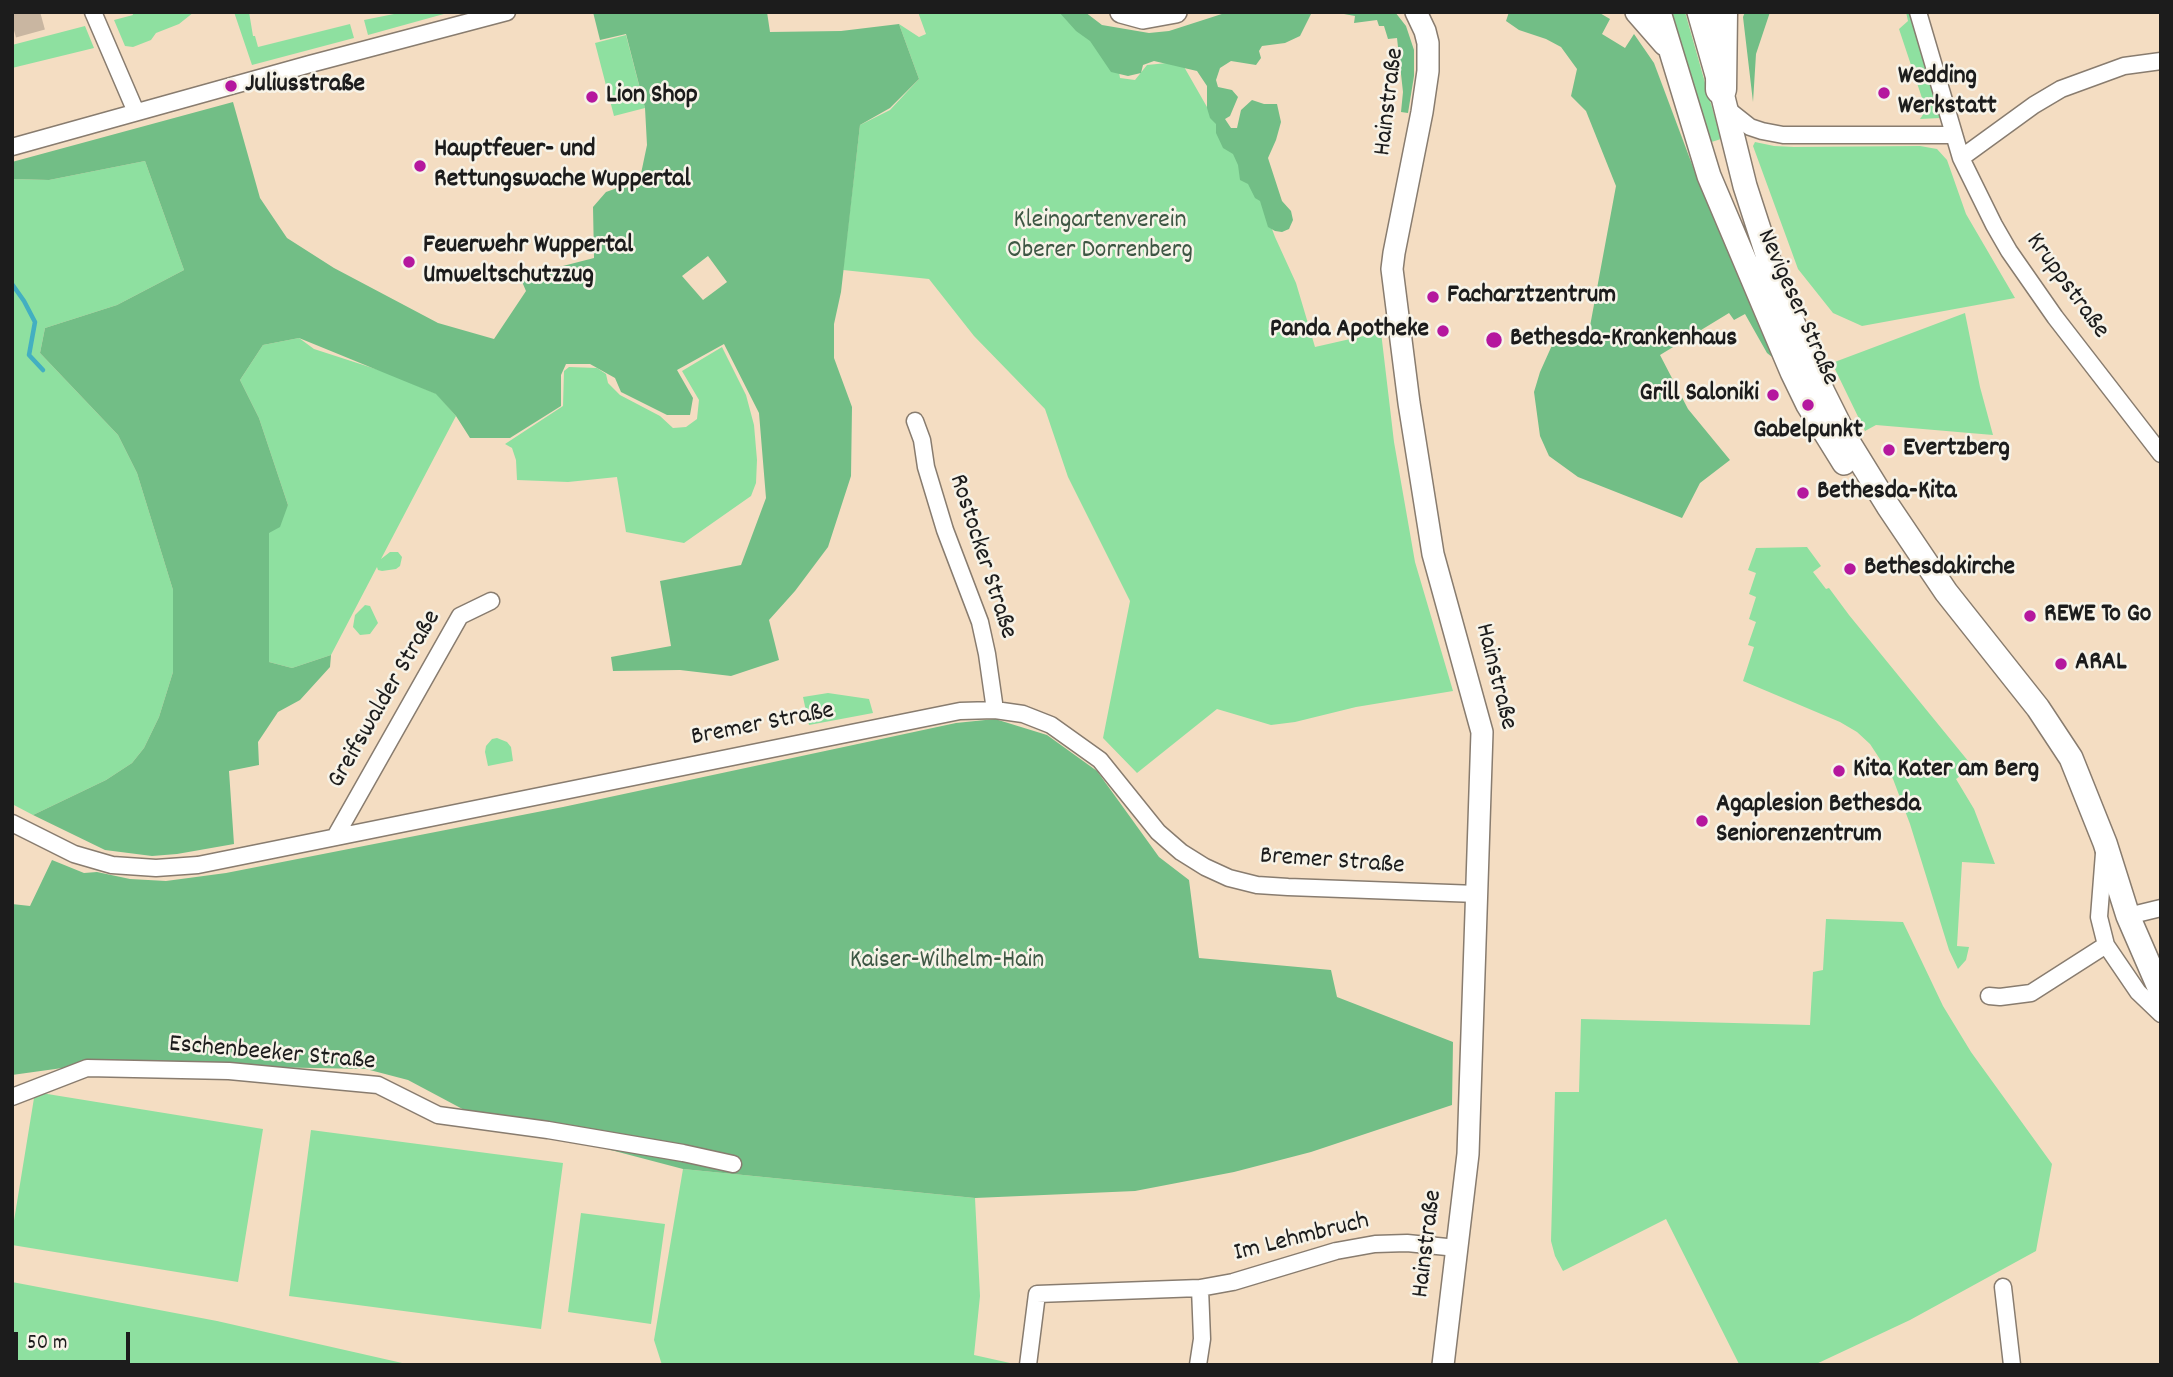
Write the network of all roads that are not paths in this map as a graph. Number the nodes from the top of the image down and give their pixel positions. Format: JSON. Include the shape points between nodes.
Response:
{"nodes":[{"id":1,"x":93,"y":12,"type":"edge"},
{"id":2,"x":507,"y":12,"type":"edge"},
{"id":3,"x":1121,"y":12,"type":"edge"},
{"id":4,"x":1177,"y":12,"type":"edge"},
{"id":5,"x":1416,"y":12,"type":"edge"},
{"id":6,"x":1637,"y":12,"type":"edge"},
{"id":7,"x":1659,"y":12,"type":"edge"},
{"id":8,"x":1699,"y":12,"type":"edge"},
{"id":9,"x":1722,"y":12,"type":"edge"},
{"id":10,"x":1919,"y":12,"type":"edge"},
{"id":11,"x":1670,"y":51,"type":"junction"},
{"id":12,"x":2161,"y":61,"type":"edge"},
{"id":13,"x":1723,"y":99,"type":"junction"},
{"id":14,"x":136,"y":112,"type":"junction"},
{"id":15,"x":1954,"y":135,"type":"junction"},
{"id":16,"x":12,"y":147,"type":"edge"},
{"id":17,"x":1961,"y":158,"type":"junction"},
{"id":18,"x":1798,"y":360,"type":"junction"},
{"id":19,"x":915,"y":421,"type":"dead end"},
{"id":20,"x":2161,"y":454,"type":"edge"},
{"id":21,"x":491,"y":601,"type":"dead end"},
{"id":22,"x":995,"y":710,"type":"junction"},
{"id":23,"x":12,"y":823,"type":"edge"},
{"id":24,"x":335,"y":837,"type":"junction"},
{"id":25,"x":2105,"y":843,"type":"junction"},
{"id":26,"x":1477,"y":894,"type":"junction"},
{"id":27,"x":2161,"y":908,"type":"edge"},
{"id":28,"x":2128,"y":916,"type":"junction"},
{"id":29,"x":2106,"y":945,"type":"junction"},
{"id":30,"x":2161,"y":992,"type":"edge"},
{"id":31,"x":1989,"y":996,"type":"dead end"},
{"id":32,"x":2161,"y":1014,"type":"edge"},
{"id":33,"x":12,"y":1097,"type":"edge"},
{"id":34,"x":733,"y":1164,"type":"dead end"},
{"id":35,"x":1457,"y":1248,"type":"junction"},
{"id":36,"x":2003,"y":1287,"type":"dead end"},
{"id":37,"x":1200,"y":1288,"type":"junction"},
{"id":38,"x":1028,"y":1365,"type":"edge"},
{"id":39,"x":1198,"y":1365,"type":"edge"},
{"id":40,"x":1443,"y":1365,"type":"edge"},
{"id":41,"x":2012,"y":1365,"type":"edge"}],
"edges":[{"from":1,"to":14,"type":"street"},
{"from":2,"to":14,"type":"street"},
{"from":3,"to":4,"type":"street","via":[[1143,19]]},
{"from":5,"to":26,"type":"street","name":"Hainstraße","via":[[1428,43],[1429,71],[1392,269],[1433,554],[1482,732]]},
{"from":6,"to":11,"type":"main road"},
{"from":7,"to":11,"type":"main road","name":"Nevigeser Straße"},
{"from":8,"to":13,"type":"main road","name":"Nevigeser Straße"},
{"from":9,"to":13,"type":"highway"},
{"from":10,"to":15,"type":"street","name":"Kruppstraße"},
{"from":11,"to":18,"type":"main road","name":"Nevigeser Straße","via":[[1709,176]]},
{"from":12,"to":17,"type":"street","via":[[2124,66],[2061,89]]},
{"from":13,"to":15,"type":"street","via":[[1750,127],[1783,135]]},
{"from":13,"to":18,"type":"main road","name":"Nevigeser Straße"},
{"from":14,"to":16,"type":"street"},
{"from":15,"to":17,"type":"street","name":"Kruppstraße"},
{"from":17,"to":20,"type":"street","name":"Kruppstraße","via":[[2009,251]]},
{"from":18,"to":25,"type":"main road","name":"Nevigeser Straße","via":[[1945,592],[2038,708],[2071,758]]},
{"from":19,"to":22,"type":"street","name":"Rostocker Straße","via":[[948,539],[980,622]]},
{"from":21,"to":24,"type":"street","name":"Greifswalder Straße","via":[[460,616]]},
{"from":22,"to":24,"type":"street","name":"Bremer Straße","via":[[960,711]]},
{"from":22,"to":26,"type":"street","name":"Bremer Straße","via":[[1051,725],[1100,760],[1158,832],[1181,852],[1229,878],[1288,887]]},
{"from":23,"to":24,"type":"street","name":"Bremer Straße","via":[[83,857],[156,869]]},
{"from":25,"to":28,"type":"main road","name":"Nevigeser Straße"},
{"from":25,"to":29,"type":"street","name":"Nevigeser Straße","via":[[2099,917]]},
{"from":26,"to":35,"type":"street","name":"Hainstraße","via":[[1468,1154]]},
{"from":27,"to":28,"type":"street"},
{"from":28,"to":30,"type":"main road","name":"Nevigeser Straße"},
{"from":29,"to":31,"type":"street","via":[[2031,993]]},
{"from":29,"to":32,"type":"street","name":"Nevigeser Straße","via":[[2138,992]]},
{"from":33,"to":34,"type":"street","name":"Eschenbeeker Straße","via":[[87,1068],[229,1071],[379,1085],[438,1115]]},
{"from":35,"to":37,"type":"street","name":"Im Lehmbruch","via":[[1407,1242],[1375,1244]]},
{"from":35,"to":40,"type":"street","name":"Hainstraße"},
{"from":36,"to":41,"type":"street"},
{"from":37,"to":38,"type":"street","name":"Im Lehmbruch","via":[[1037,1294]]},
{"from":37,"to":39,"type":"street"}]}
